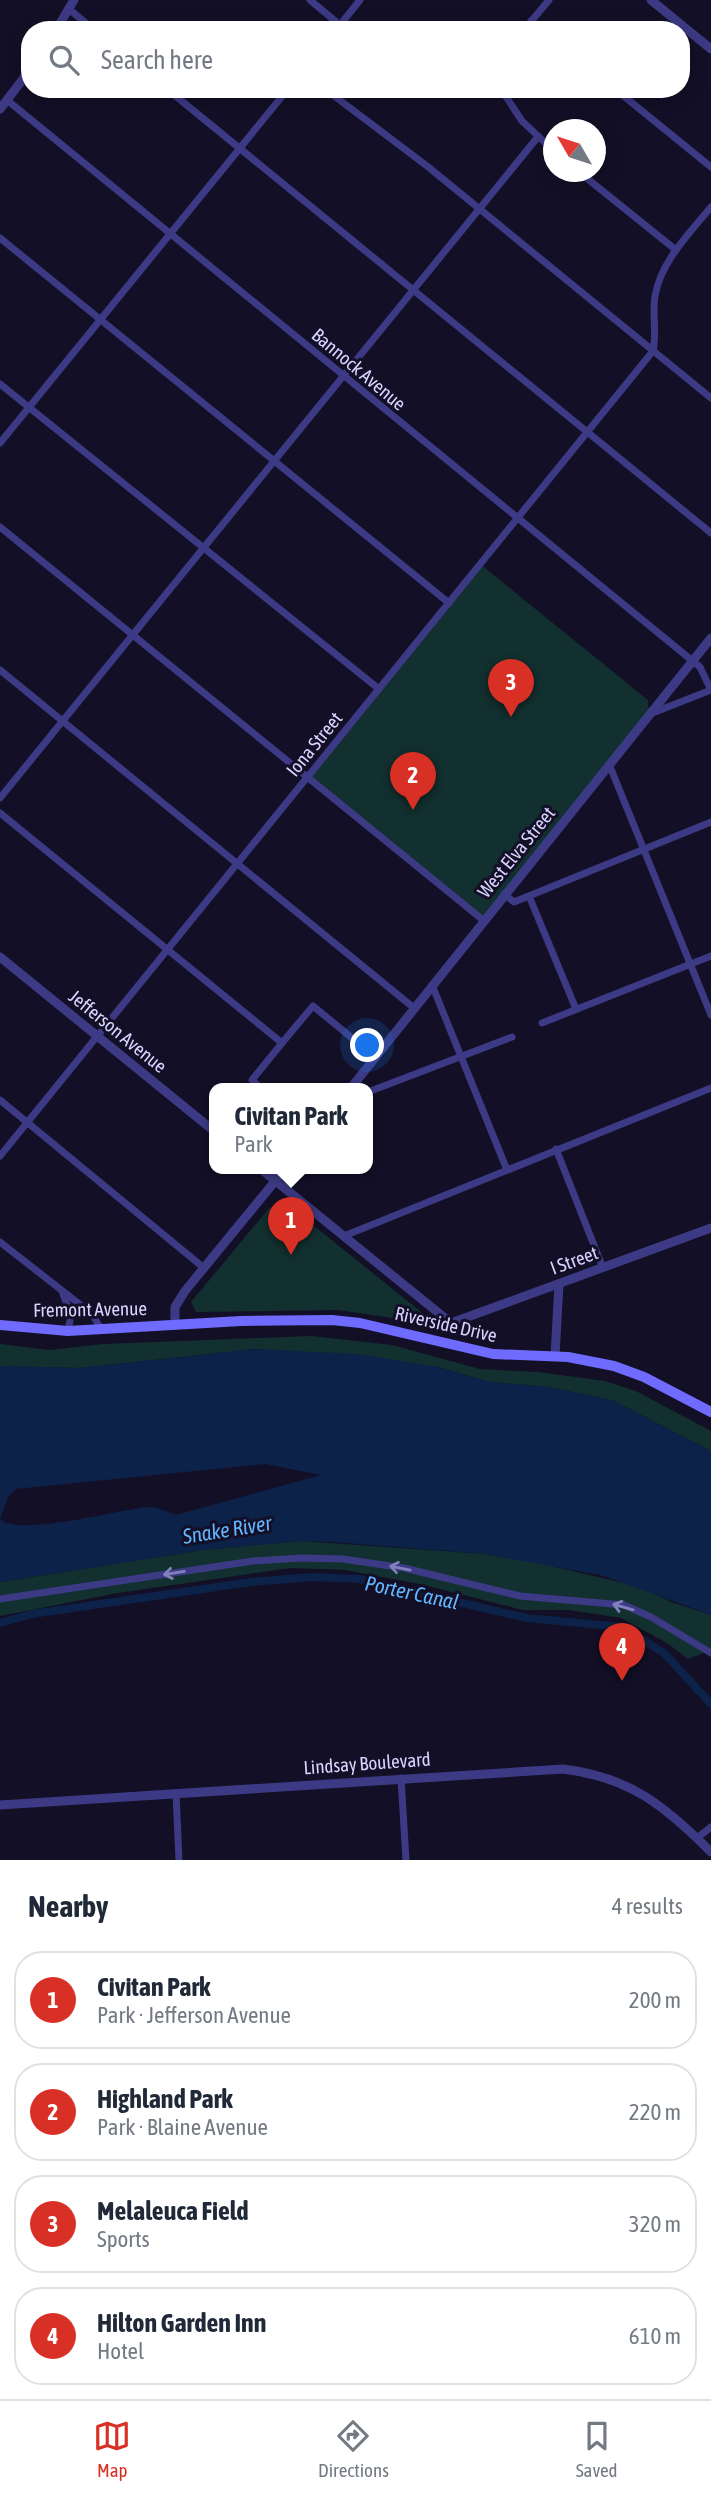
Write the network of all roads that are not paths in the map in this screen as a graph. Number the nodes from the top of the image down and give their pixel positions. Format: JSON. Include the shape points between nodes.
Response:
{"nodes":[{"id":1,"x":74,"y":0,"type":"edge"},
{"id":2,"x":310,"y":0,"type":"edge"},
{"id":3,"x":360,"y":0,"type":"edge"},
{"id":4,"x":548,"y":0,"type":"edge"},
{"id":5,"x":651,"y":0,"type":"edge"},
{"id":6,"x":69,"y":9,"type":"junction"},
{"id":7,"x":62,"y":21,"type":"edge"},
{"id":8,"x":83,"y":21,"type":"edge"},
{"id":9,"x":333,"y":21,"type":"edge"},
{"id":10,"x":346,"y":21,"type":"edge"},
{"id":11,"x":531,"y":21,"type":"edge"},
{"id":12,"x":677,"y":21,"type":"edge"},
{"id":13,"x":690,"y":32,"type":"edge"},
{"id":14,"x":711,"y":49,"type":"edge"},
{"id":15,"x":21,"y":82,"type":"edge"},
{"id":16,"x":178,"y":98,"type":"edge"},
{"id":17,"x":281,"y":98,"type":"edge"},
{"id":18,"x":337,"y":98,"type":"edge"},
{"id":19,"x":506,"y":98,"type":"edge"},
{"id":20,"x":626,"y":98,"type":"edge"},
{"id":21,"x":7,"y":100,"type":"junction"},
{"id":22,"x":0,"y":109,"type":"edge"},
{"id":23,"x":537,"y":138,"type":"junction"},
{"id":24,"x":543,"y":143,"type":"edge"},
{"id":25,"x":240,"y":148,"type":"junction"},
{"id":26,"x":711,"y":167,"type":"edge"},
{"id":27,"x":591,"y":182,"type":"edge"},
{"id":28,"x":711,"y":207,"type":"edge"},
{"id":29,"x":479,"y":209,"type":"junction"},
{"id":30,"x":169,"y":235,"type":"junction"},
{"id":31,"x":0,"y":239,"type":"edge"},
{"id":32,"x":676,"y":250,"type":"junction"},
{"id":33,"x":413,"y":290,"type":"junction"},
{"id":34,"x":99,"y":321,"type":"junction"},
{"id":35,"x":653,"y":351,"type":"junction"},
{"id":36,"x":343,"y":376,"type":"junction"},
{"id":37,"x":0,"y":384,"type":"edge"},
{"id":38,"x":711,"y":398,"type":"edge"},
{"id":39,"x":29,"y":407,"type":"junction"},
{"id":40,"x":588,"y":432,"type":"junction"},
{"id":41,"x":0,"y":443,"type":"edge"},
{"id":42,"x":273,"y":463,"type":"junction"},
{"id":43,"x":517,"y":519,"type":"junction"},
{"id":44,"x":0,"y":527,"type":"edge"},
{"id":45,"x":711,"y":533,"type":"edge"},
{"id":46,"x":204,"y":549,"type":"junction"},
{"id":47,"x":449,"y":603,"type":"junction"},
{"id":48,"x":133,"y":635,"type":"junction"},
{"id":49,"x":711,"y":638,"type":"edge"},
{"id":50,"x":692,"y":661,"type":"junction"},
{"id":51,"x":0,"y":670,"type":"edge"},
{"id":52,"x":379,"y":689,"type":"junction"},
{"id":53,"x":711,"y":690,"type":"edge"},
{"id":54,"x":649,"y":715,"type":"junction"},
{"id":55,"x":63,"y":721,"type":"junction"},
{"id":56,"x":609,"y":764,"type":"junction"},
{"id":57,"x":307,"y":777,"type":"junction"},
{"id":58,"x":0,"y":799,"type":"edge"},
{"id":59,"x":0,"y":813,"type":"edge"},
{"id":60,"x":711,"y":822,"type":"edge"},
{"id":61,"x":644,"y":849,"type":"junction"},
{"id":62,"x":237,"y":864,"type":"junction"},
{"id":63,"x":504,"y":894,"type":"junction"},
{"id":64,"x":529,"y":896,"type":"junction"},
{"id":65,"x":483,"y":920,"type":"junction"},
{"id":66,"x":168,"y":949,"type":"junction"},
{"id":67,"x":711,"y":956,"type":"edge"},
{"id":68,"x":0,"y":957,"type":"edge"},
{"id":69,"x":690,"y":964,"type":"junction"},
{"id":70,"x":432,"y":985,"type":"junction"},
{"id":71,"x":414,"y":1008,"type":"junction"},
{"id":72,"x":576,"y":1009,"type":"junction"},
{"id":73,"x":711,"y":1015,"type":"edge"},
{"id":74,"x":542,"y":1023,"type":"dead end"},
{"id":75,"x":97,"y":1036,"type":"junction"},
{"id":76,"x":512,"y":1037,"type":"dead end"},
{"id":77,"x":282,"y":1043,"type":"junction"},
{"id":78,"x":462,"y":1056,"type":"junction"},
{"id":79,"x":375,"y":1057,"type":"junction"},
{"id":80,"x":255,"y":1083,"type":"edge"},
{"id":81,"x":355,"y":1083,"type":"edge"},
{"id":82,"x":711,"y":1088,"type":"edge"},
{"id":83,"x":373,"y":1090,"type":"edge"},
{"id":84,"x":0,"y":1100,"type":"edge"},
{"id":85,"x":27,"y":1122,"type":"junction"},
{"id":86,"x":209,"y":1127,"type":"edge"},
{"id":87,"x":556,"y":1149,"type":"junction"},
{"id":88,"x":0,"y":1156,"type":"edge"},
{"id":89,"x":508,"y":1170,"type":"junction"},
{"id":90,"x":266,"y":1174,"type":"edge"},
{"id":91,"x":281,"y":1174,"type":"edge"},
{"id":92,"x":275,"y":1182,"type":"junction"},
{"id":93,"x":711,"y":1228,"type":"edge"},
{"id":94,"x":344,"y":1236,"type":"junction"},
{"id":95,"x":0,"y":1242,"type":"edge"},
{"id":96,"x":204,"y":1268,"type":"junction"},
{"id":97,"x":603,"y":1268,"type":"junction"},
{"id":98,"x":559,"y":1284,"type":"junction"},
{"id":99,"x":62,"y":1293,"type":"junction"},
{"id":100,"x":0,"y":1318,"type":"edge"},
{"id":101,"x":0,"y":1325,"type":"edge"},
{"id":102,"x":163,"y":1325,"type":"joint"},
{"id":103,"x":175,"y":1325,"type":"junction"},
{"id":104,"x":18,"y":1326,"type":"junction"},
{"id":105,"x":100,"y":1327,"type":"junction"},
{"id":106,"x":68,"y":1331,"type":"junction"},
{"id":107,"x":555,"y":1356,"type":"junction"},
{"id":108,"x":711,"y":1412,"type":"edge"},
{"id":109,"x":0,"y":1599,"type":"edge"},
{"id":110,"x":708,"y":1651,"type":"edge"},
{"id":111,"x":401,"y":1778,"type":"junction"},
{"id":112,"x":176,"y":1793,"type":"junction"},
{"id":113,"x":0,"y":1805,"type":"edge"},
{"id":114,"x":711,"y":1827,"type":"edge"},
{"id":115,"x":697,"y":1838,"type":"junction"},
{"id":116,"x":711,"y":1852,"type":"edge"},
{"id":117,"x":179,"y":1860,"type":"edge"},
{"id":118,"x":406,"y":1860,"type":"edge"}],
"edges":[{"from":1,"to":6,"type":"street"},
{"from":2,"to":9,"type":"street"},
{"from":3,"to":10,"type":"street"},
{"from":4,"to":11,"type":"street"},
{"from":5,"to":12,"type":"street"},
{"from":6,"to":7,"type":"street"},
{"from":6,"to":8,"type":"street"},
{"from":13,"to":14,"type":"street"},
{"from":15,"to":21,"type":"street"},
{"from":16,"to":25,"type":"street"},
{"from":17,"to":25,"type":"street"},
{"from":18,"to":29,"type":"street"},
{"from":19,"to":23,"type":"street"},
{"from":20,"to":26,"type":"street"},
{"from":21,"to":22,"type":"street"},
{"from":21,"to":30,"type":"street","name":"Bannock Avenue"},
{"from":23,"to":24,"type":"street"},
{"from":23,"to":29,"type":"street"},
{"from":25,"to":30,"type":"street"},
{"from":25,"to":33,"type":"street"},
{"from":27,"to":32,"type":"street"},
{"from":28,"to":32,"type":"street"},
{"from":29,"to":33,"type":"street"},
{"from":29,"to":35,"type":"street"},
{"from":30,"to":34,"type":"street"},
{"from":30,"to":36,"type":"street","name":"Bannock Avenue"},
{"from":31,"to":34,"type":"street"},
{"from":32,"to":35,"type":"street","via":[[655,296]]},
{"from":33,"to":36,"type":"street"},
{"from":33,"to":40,"type":"street"},
{"from":34,"to":39,"type":"street"},
{"from":34,"to":42,"type":"street"},
{"from":35,"to":38,"type":"street"},
{"from":35,"to":40,"type":"street","name":"Iona Street"},
{"from":36,"to":42,"type":"street"},
{"from":36,"to":43,"type":"street","name":"Bannock Avenue"},
{"from":37,"to":39,"type":"street"},
{"from":39,"to":41,"type":"street"},
{"from":39,"to":46,"type":"street"},
{"from":40,"to":43,"type":"street","name":"Iona Street"},
{"from":40,"to":45,"type":"street"},
{"from":42,"to":46,"type":"street"},
{"from":42,"to":47,"type":"street"},
{"from":43,"to":47,"type":"street","name":"Iona Street"},
{"from":43,"to":50,"type":"street","name":"Bannock Avenue"},
{"from":44,"to":48,"type":"street"},
{"from":46,"to":48,"type":"street"},
{"from":46,"to":52,"type":"street"},
{"from":47,"to":52,"type":"street","name":"Iona Street"},
{"from":48,"to":55,"type":"street"},
{"from":48,"to":57,"type":"street"},
{"from":49,"to":50,"type":"street","name":"West Elva Street"},
{"from":50,"to":53,"type":"street","name":"Bannock Avenue"},
{"from":50,"to":54,"type":"street","name":"West Elva Street"},
{"from":51,"to":55,"type":"street"},
{"from":52,"to":57,"type":"street","name":"Iona Street"},
{"from":53,"to":54,"type":"street"},
{"from":54,"to":56,"type":"street","name":"West Elva Street"},
{"from":55,"to":58,"type":"street"},
{"from":55,"to":62,"type":"street"},
{"from":56,"to":61,"type":"street"},
{"from":56,"to":63,"type":"street","name":"West Elva Street"},
{"from":57,"to":62,"type":"street","name":"Iona Street"},
{"from":57,"to":65,"type":"street"},
{"from":59,"to":66,"type":"street"},
{"from":60,"to":61,"type":"street"},
{"from":61,"to":64,"type":"street"},
{"from":61,"to":69,"type":"street"},
{"from":62,"to":66,"type":"street","name":"Iona Street"},
{"from":62,"to":71,"type":"street"},
{"from":63,"to":64,"type":"street","via":[[514,902]]},
{"from":63,"to":65,"type":"street","name":"West Elva Street"},
{"from":64,"to":72,"type":"street"},
{"from":65,"to":70,"type":"street","name":"West Elva Street"},
{"from":66,"to":75,"type":"street","name":"Iona Street"},
{"from":66,"to":77,"type":"street"},
{"from":67,"to":69,"type":"street"},
{"from":68,"to":75,"type":"street","name":"Jefferson Avenue"},
{"from":69,"to":72,"type":"street"},
{"from":69,"to":73,"type":"street"},
{"from":70,"to":71,"type":"street","name":"West Elva Street"},
{"from":70,"to":78,"type":"street"},
{"from":71,"to":79,"type":"street","name":"West Elva Street"},
{"from":72,"to":74,"type":"street"},
{"from":75,"to":85,"type":"street","name":"Iona Street"},
{"from":75,"to":86,"type":"street","name":"Jefferson Avenue"},
{"from":76,"to":78,"type":"street"},
{"from":77,"to":79,"type":"street","via":[[313,1006]]},
{"from":77,"to":80,"type":"street","via":[[252,1080]]},
{"from":78,"to":83,"type":"street"},
{"from":78,"to":89,"type":"street"},
{"from":79,"to":81,"type":"street","name":"West Elva Street"},
{"from":82,"to":87,"type":"street"},
{"from":84,"to":85,"type":"street"},
{"from":85,"to":88,"type":"street","name":"Iona Street"},
{"from":85,"to":96,"type":"street"},
{"from":87,"to":89,"type":"street"},
{"from":87,"to":97,"type":"street"},
{"from":89,"to":94,"type":"street"},
{"from":90,"to":92,"type":"street"},
{"from":91,"to":92,"type":"street"},
{"from":92,"to":94,"type":"street"},
{"from":92,"to":96,"type":"street"},
{"from":93,"to":97,"type":"street","name":"I Street"},
{"from":94,"to":98,"type":"street","name":"I Street","via":[[448,1322]]},
{"from":95,"to":99,"type":"street"},
{"from":96,"to":103,"type":"street","via":[[175,1307]]},
{"from":97,"to":98,"type":"street","name":"I Street"},
{"from":98,"to":107,"type":"street"},
{"from":99,"to":105,"type":"street","via":[[92,1314]]},
{"from":99,"to":106,"type":"street","via":[[71,1315]]},
{"from":100,"to":104,"type":"main road","name":"Fremont Avenue"},
{"from":101,"to":104,"type":"main road","name":"Fremont Avenue"},
{"from":102,"to":103,"type":"main road","name":"Riverside Drive"},
{"from":102,"to":105,"type":"main road","name":"Fremont Avenue"},
{"from":103,"to":107,"type":"main road","name":"Riverside Drive","via":[[332,1320],[389,1328],[493,1354]]},
{"from":104,"to":106,"type":"main road","name":"Fremont Avenue"},
{"from":105,"to":106,"type":"main road","name":"Fremont Avenue"},
{"from":107,"to":108,"type":"main road","name":"Riverside Drive","via":[[614,1366]]},
{"from":110,"to":109,"type":"street","one_way":true,"via":[[624,1605],[520,1596],[404,1568],[343,1559],[253,1561]]},
{"from":111,"to":112,"type":"street","name":"Lindsay Boulevard"},
{"from":111,"to":115,"type":"street","name":"Lindsay Boulevard","via":[[584,1771],[646,1795]]},
{"from":111,"to":118,"type":"street"},
{"from":112,"to":113,"type":"street","name":"Lindsay Boulevard"},
{"from":112,"to":117,"type":"street"},
{"from":114,"to":115,"type":"street"},
{"from":115,"to":116,"type":"street","name":"Lindsay Boulevard"}]}
